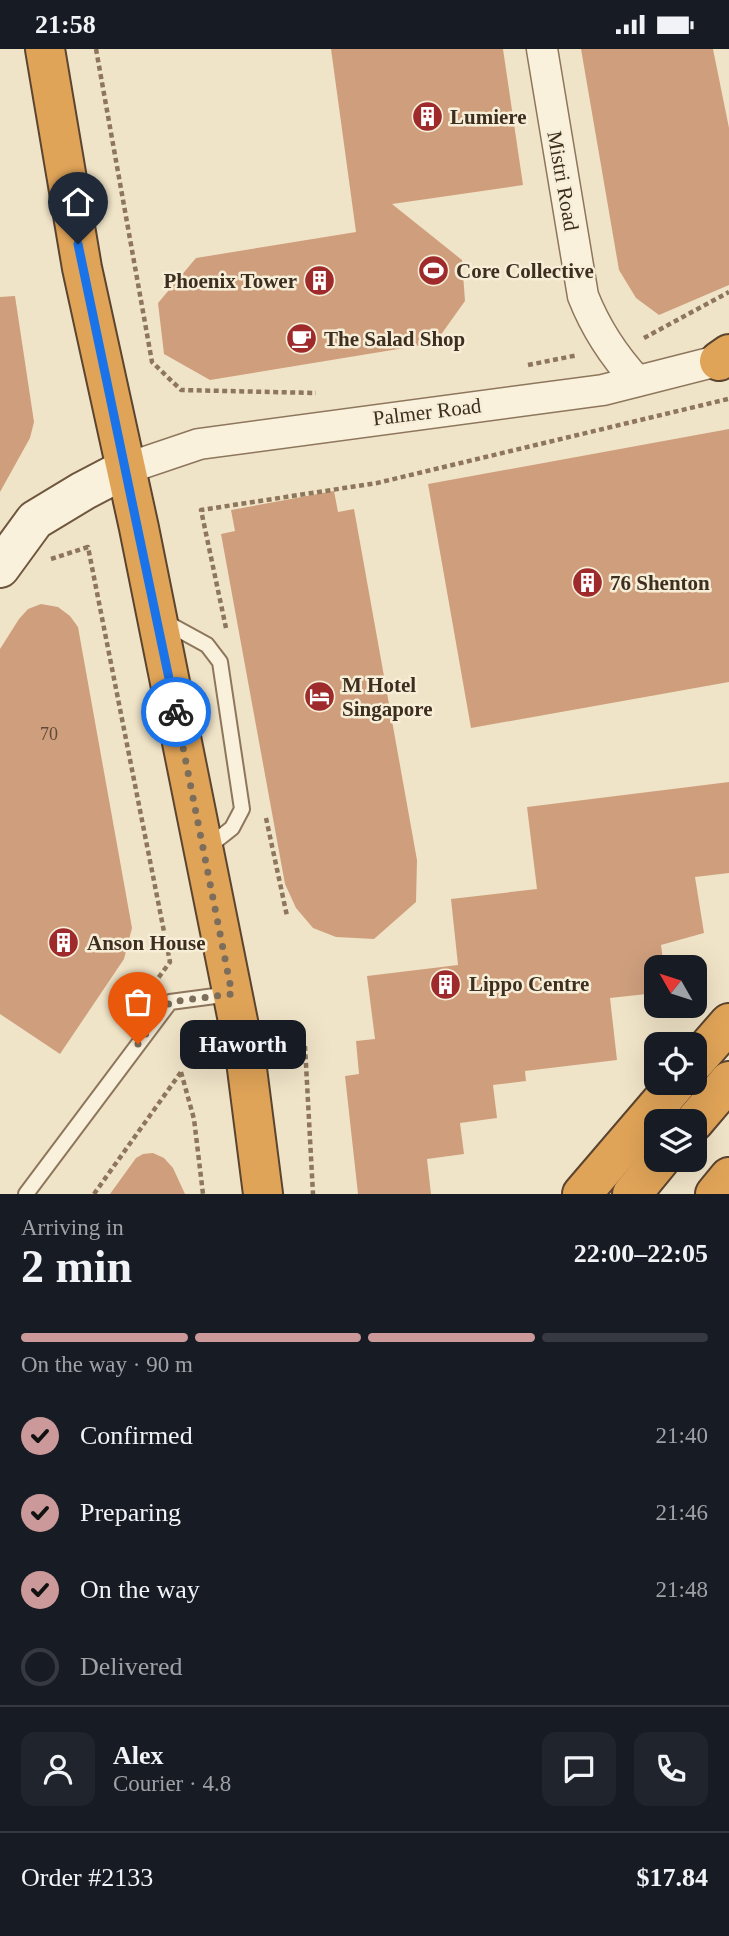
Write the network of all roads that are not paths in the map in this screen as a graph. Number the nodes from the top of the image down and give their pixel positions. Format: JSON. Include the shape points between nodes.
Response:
{"nodes":[{"id":1,"x":542,"y":49,"type":"edge"},
{"id":2,"x":47,"y":52,"type":"edge"},
{"id":3,"x":726,"y":358,"type":"edge"},
{"id":4,"x":637,"y":381,"type":"junction"},
{"id":5,"x":125,"y":469,"type":"junction"},
{"id":6,"x":0,"y":568,"type":"edge"},
{"id":7,"x":158,"y":619,"type":"junction"},
{"id":8,"x":204,"y":851,"type":"junction"},
{"id":9,"x":232,"y":994,"type":"junction"},
{"id":10,"x":729,"y":1023,"type":"edge"},
{"id":11,"x":707,"y":1048,"type":"edge"},
{"id":12,"x":729,"y":1081,"type":"edge"},
{"id":13,"x":667,"y":1095,"type":"edge"},
{"id":14,"x":705,"y":1109,"type":"edge"},
{"id":15,"x":650,"y":1172,"type":"edge"},
{"id":16,"x":729,"y":1177,"type":"edge"},
{"id":17,"x":26,"y":1194,"type":"edge"},
{"id":18,"x":263,"y":1194,"type":"edge"},
{"id":19,"x":582,"y":1194,"type":"edge"},
{"id":20,"x":632,"y":1194,"type":"edge"},
{"id":21,"x":715,"y":1194,"type":"edge"}],
"edges":[{"from":1,"to":4,"type":"street","name":"Mistri Road","via":[[583,296],[594,325]]},
{"from":2,"to":5,"type":"highway","via":[[82,268]]},
{"from":3,"to":4,"type":"street","name":"Palmer Road"},
{"from":4,"to":5,"type":"street","name":"Palmer Road","via":[[603,390],[199,444]]},
{"from":5,"to":6,"type":"street","via":[[35,520]]},
{"from":5,"to":7,"type":"highway"},
{"from":7,"to":8,"type":"highway"},
{"from":7,"to":8,"type":"lane","via":[[207,645],[220,662],[242,809],[232,828]]},
{"from":8,"to":9,"type":"highway"},
{"from":9,"to":17,"type":"lane","via":[[170,1002]]},
{"from":9,"to":18,"type":"highway","via":[[246,1061]]},
{"from":10,"to":11,"type":"highway"},
{"from":12,"to":14,"type":"highway"},
{"from":13,"to":19,"type":"highway"},
{"from":15,"to":20,"type":"highway"},
{"from":16,"to":21,"type":"highway"}]}
